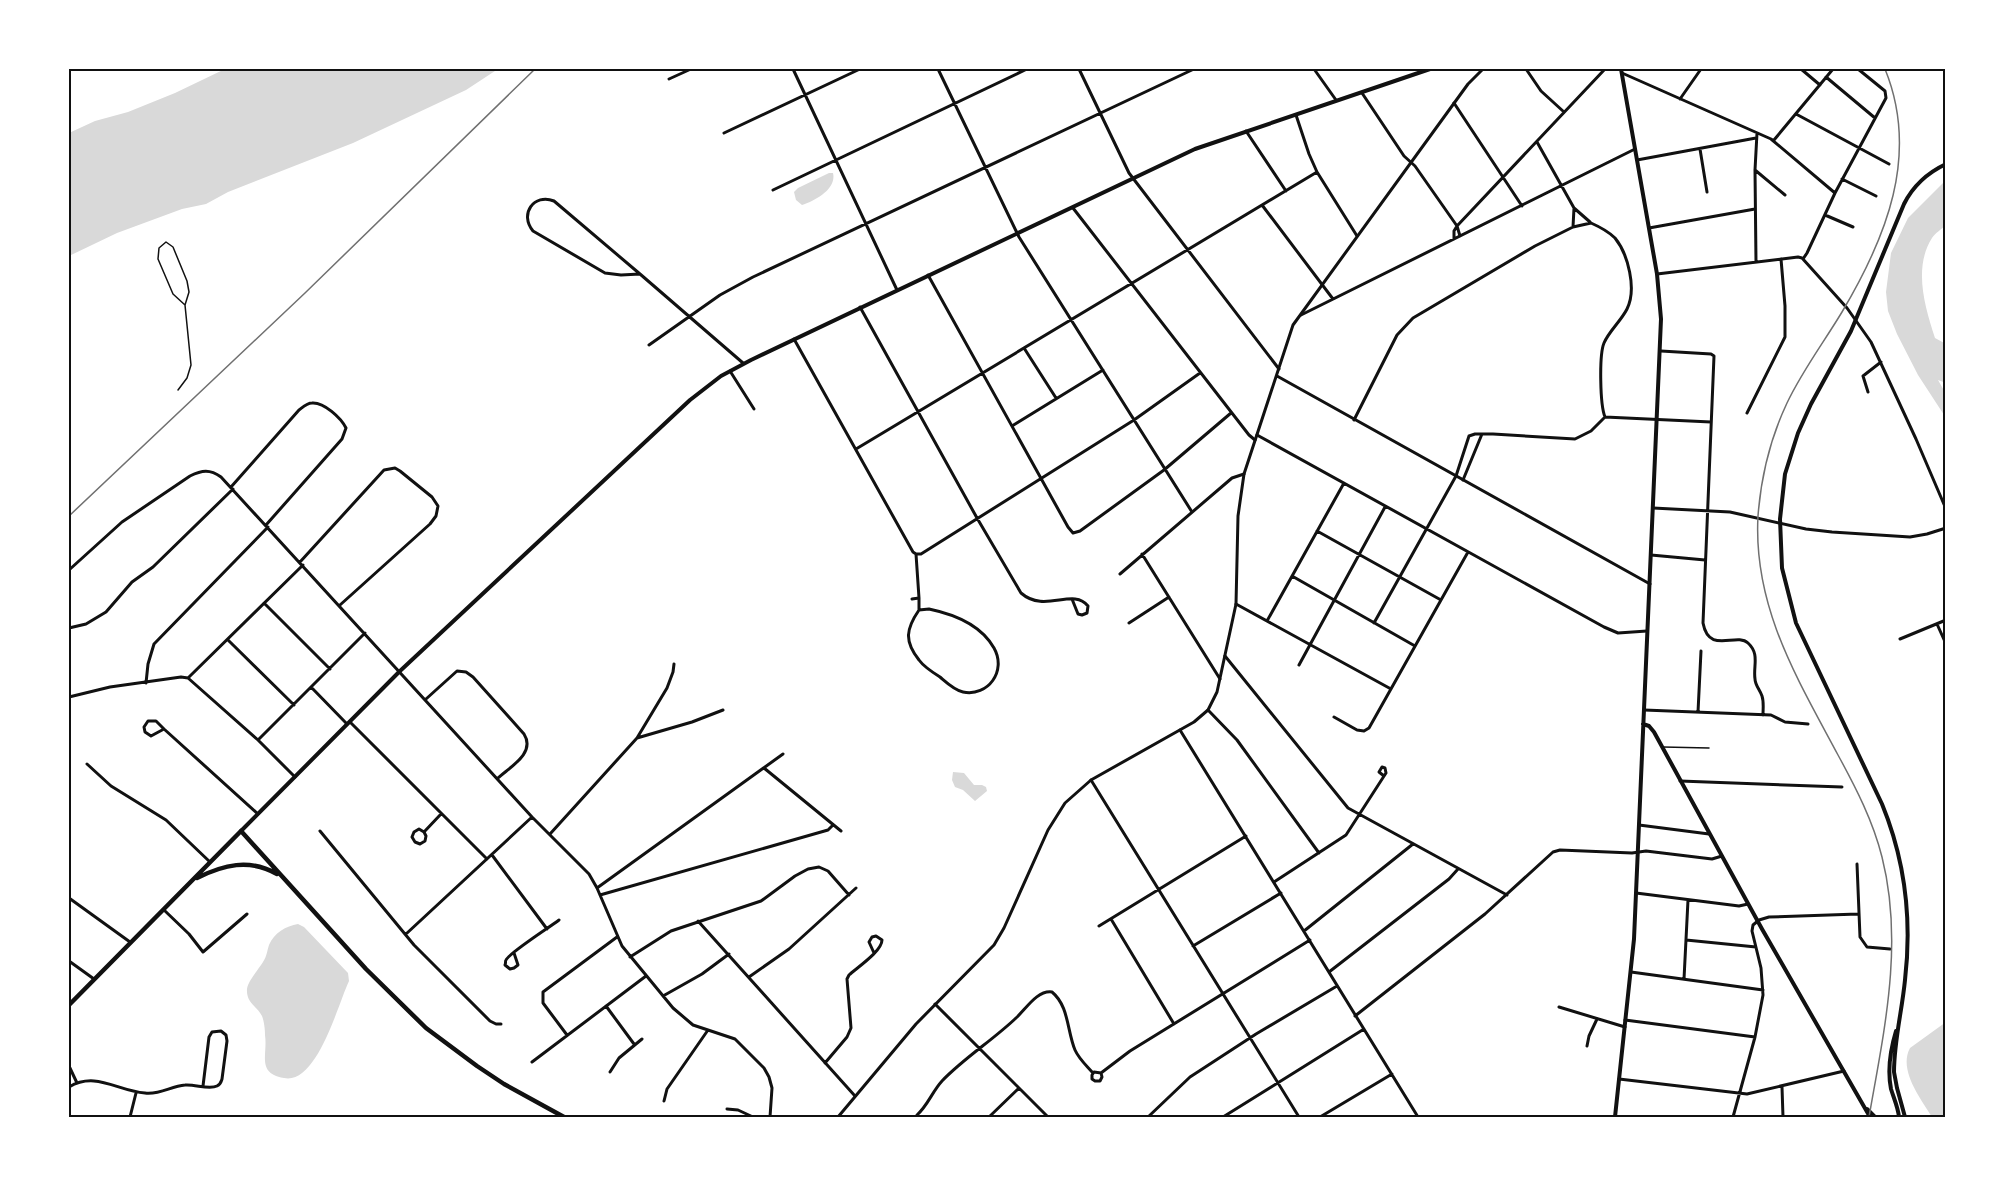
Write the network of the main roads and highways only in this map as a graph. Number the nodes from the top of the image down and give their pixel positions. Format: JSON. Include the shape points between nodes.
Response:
{"nodes":[{"id":1,"x":1430,"y":69,"type":"edge"},
{"id":2,"x":1415,"y":71,"type":"edge"},
{"id":3,"x":1621,"y":71,"type":"edge"},
{"id":4,"x":1944,"y":165,"type":"edge"},
{"id":5,"x":1643,"y":724,"type":"junction"},
{"id":6,"x":240,"y":831,"type":"junction"},
{"id":7,"x":283,"y":878,"type":"junction"},
{"id":8,"x":192,"y":881,"type":"junction"},
{"id":9,"x":69,"y":1005,"type":"edge"},
{"id":10,"x":1898,"y":1022,"type":"junction"},
{"id":11,"x":1867,"y":1108,"type":"junction"},
{"id":12,"x":564,"y":1117,"type":"edge"},
{"id":13,"x":1615,"y":1117,"type":"edge"},
{"id":14,"x":1870,"y":1117,"type":"edge"},
{"id":15,"x":1875,"y":1117,"type":"edge"},
{"id":16,"x":1899,"y":1117,"type":"edge"},
{"id":17,"x":1905,"y":1117,"type":"edge"}],
"edges":[{"from":1,"to":2,"type":"main road"},
{"from":2,"to":6,"type":"main road","via":[[1195,148],[730,370],[690,400],[400,671]]},
{"from":3,"to":5,"type":"main road","via":[[1661,304]]},
{"from":4,"to":10,"type":"main road","via":[[1921,180],[1908,196],[1849,336],[1808,409],[1783,485],[1780,519],[1785,583],[1796,623],[1879,796],[1898,851],[1908,937]]},
{"from":5,"to":11,"type":"main road","via":[[1662,747],[1757,921]]},
{"from":5,"to":13,"type":"main road","via":[[1631,972]]},
{"from":6,"to":7,"type":"main road"},
{"from":6,"to":8,"type":"main road"},
{"from":7,"to":8,"type":"main road","via":[[242,864],[219,868]]},
{"from":7,"to":12,"type":"main road","via":[[426,1028],[504,1084]]},
{"from":8,"to":9,"type":"main road"},
{"from":10,"to":16,"type":"main road","via":[[1889,1068]]},
{"from":10,"to":17,"type":"main road","via":[[1894,1075]]},
{"from":11,"to":14,"type":"main road"},
{"from":11,"to":15,"type":"main road"}]}
